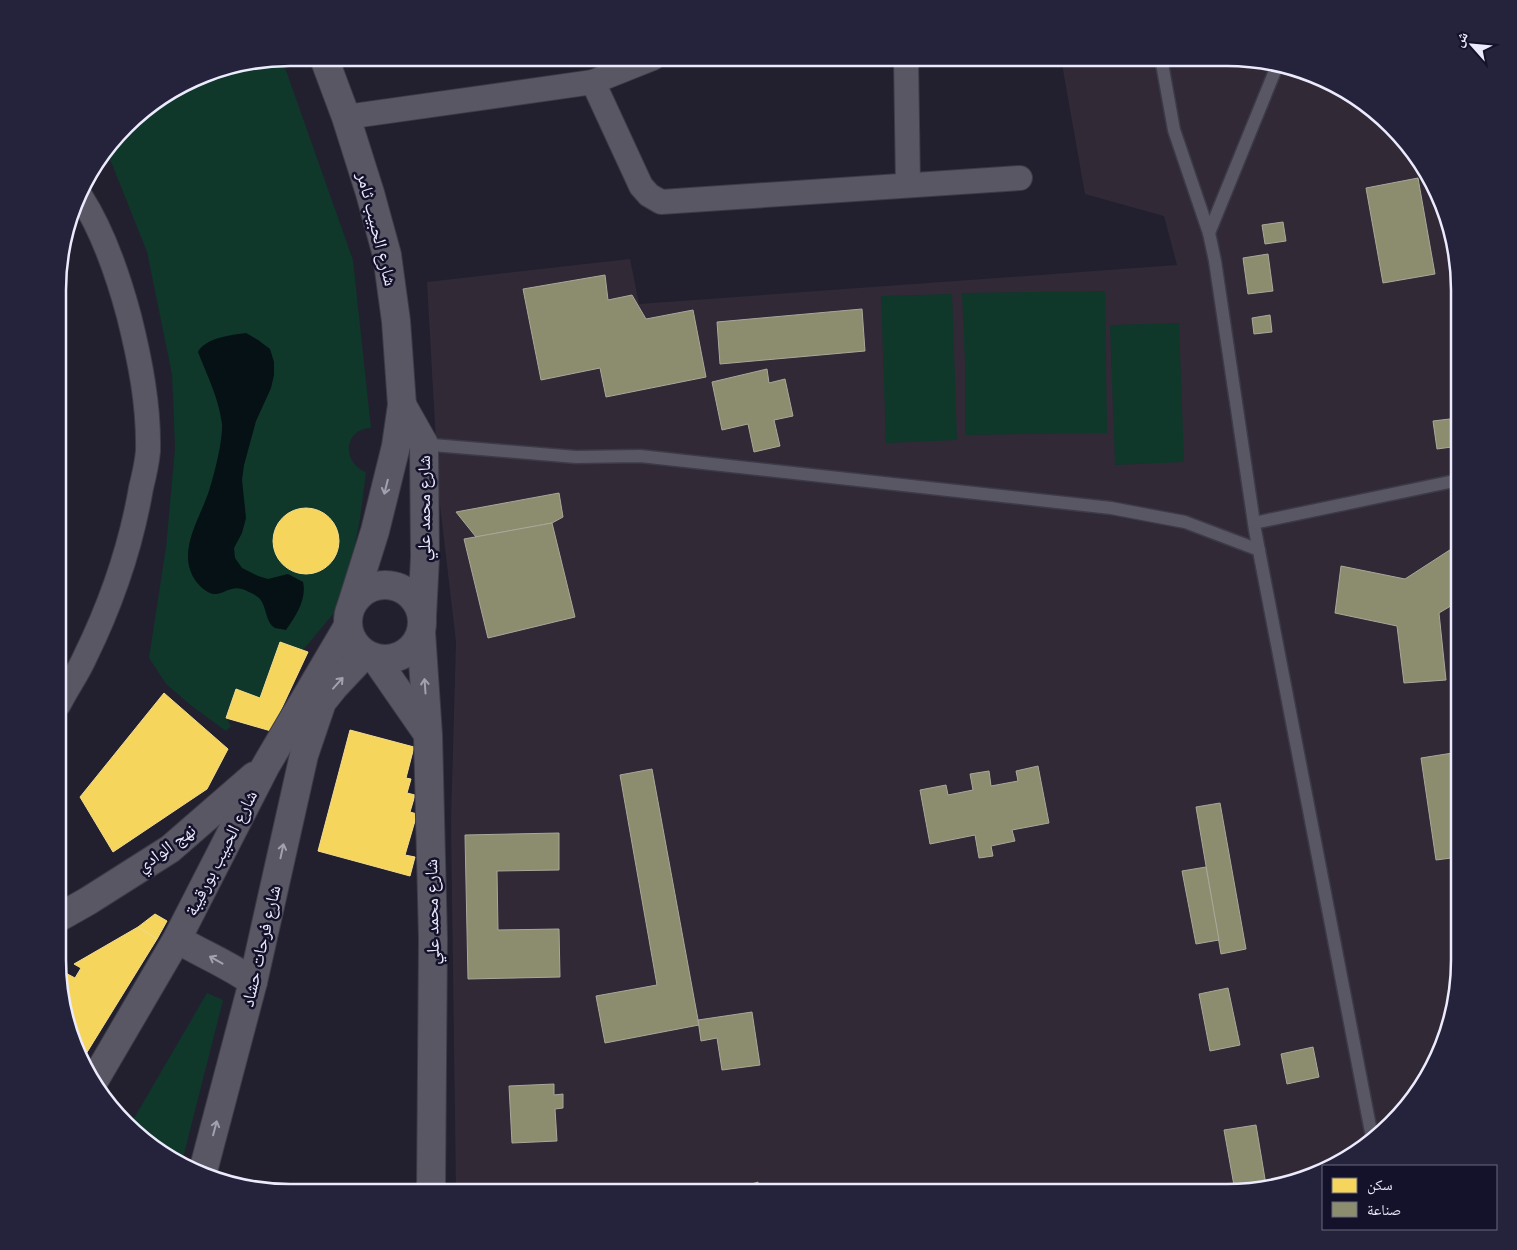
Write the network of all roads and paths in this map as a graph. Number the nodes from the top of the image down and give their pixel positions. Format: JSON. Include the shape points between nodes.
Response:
{"nodes":[{"id":1,"x":327,"y":66,"type":"edge"},
{"id":2,"x":632,"y":66,"type":"edge"},
{"id":3,"x":906,"y":66,"type":"edge"},
{"id":4,"x":1162,"y":66,"type":"edge"},
{"id":5,"x":1275,"y":72,"type":"edge"},
{"id":6,"x":593,"y":82,"type":"junction"},
{"id":7,"x":346,"y":117,"type":"junction"},
{"id":8,"x":1020,"y":178,"type":"dead end"},
{"id":9,"x":908,"y":185,"type":"junction"},
{"id":10,"x":84,"y":202,"type":"edge"},
{"id":11,"x":1208,"y":233,"type":"junction"},
{"id":12,"x":402,"y":405,"type":"junction"},
{"id":13,"x":424,"y":444,"type":"junction"},
{"id":14,"x":396,"y":446,"type":"junction"},
{"id":15,"x":1451,"y":482,"type":"edge"},
{"id":16,"x":1254,"y":523,"type":"junction"},
{"id":17,"x":1259,"y":550,"type":"junction"},
{"id":18,"x":350,"y":615,"type":"junction"},
{"id":19,"x":422,"y":624,"type":"junction"},
{"id":20,"x":370,"y":656,"type":"junction"},
{"id":21,"x":66,"y":692,"type":"edge"},
{"id":22,"x":428,"y":735,"type":"junction"},
{"id":23,"x":264,"y":767,"type":"junction"},
{"id":24,"x":66,"y":913,"type":"edge"},
{"id":25,"x":177,"y":939,"type":"junction"},
{"id":26,"x":253,"y":982,"type":"junction"},
{"id":27,"x":98,"y":1075,"type":"edge"},
{"id":28,"x":1371,"y":1131,"type":"edge"},
{"id":29,"x":204,"y":1167,"type":"edge"},
{"id":30,"x":431,"y":1184,"type":"edge"}],
"edges":[{"from":1,"to":7,"type":"street","name":"شارع الحبيب ثامر"},
{"from":2,"to":6,"type":"street"},
{"from":3,"to":9,"type":"street"},
{"from":4,"to":11,"type":"lane","via":[[1174,130]]},
{"from":5,"to":11,"type":"lane"},
{"from":6,"to":7,"type":"street"},
{"from":6,"to":9,"type":"street","via":[[641,186],[661,202]]},
{"from":7,"to":12,"type":"street","name":"شارع الحبيب ثامر","via":[[387,256]]},
{"from":8,"to":9,"type":"street"},
{"from":10,"to":21,"type":"street","via":[[122,291],[135,342],[147,406],[148,453],[137,515],[114,589],[85,658]]},
{"from":11,"to":16,"type":"lane","via":[[1215,261]]},
{"from":12,"to":13,"type":"street","name":"شارع محمد علي"},
{"from":12,"to":14,"type":"street","name":"شارع الحبيب بورقيبة"},
{"from":13,"to":14,"type":"lane"},
{"from":13,"to":17,"type":"lane","via":[[576,457],[640,456],[1111,508],[1185,522]]},
{"from":13,"to":19,"type":"street","name":"شارع محمد علي"},
{"from":14,"to":18,"type":"street","name":"شارع الحبيب بورقيبة","one_way":true},
{"from":15,"to":16,"type":"lane"},
{"from":16,"to":17,"type":"lane"},
{"from":17,"to":28,"type":"lane"},
{"from":18,"to":19,"type":"street","via":[[365,590],[382,584],[392,585],[409,592],[415,599]]},
{"from":18,"to":20,"type":"street","via":[[351,636],[359,649]]},
{"from":18,"to":23,"type":"street","name":"شارع الحبيب بورقيبة"},
{"from":19,"to":20,"type":"street","via":[[416,643],[409,651],[387,659]]},
{"from":22,"to":19,"type":"street","name":"شارع محمد علي","one_way":true},
{"from":20,"to":22,"type":"street"},
{"from":26,"to":20,"type":"street","name":"شارع فرحات حشاد","one_way":true,"via":[[295,791],[316,716],[334,687]]},
{"from":22,"to":30,"type":"street","name":"شارع محمد علي","via":[[433,939]]},
{"from":23,"to":24,"type":"street","name":"نهج الوادي","via":[[170,849]]},
{"from":23,"to":25,"type":"street","name":"شارع الحبيب بورقيبة"},
{"from":26,"to":25,"type":"street","one_way":true},
{"from":25,"to":27,"type":"street","name":"شارع الحبيب بورقيبة"},
{"from":29,"to":26,"type":"street","name":"شارع فرحات حشاد","one_way":true}]}
